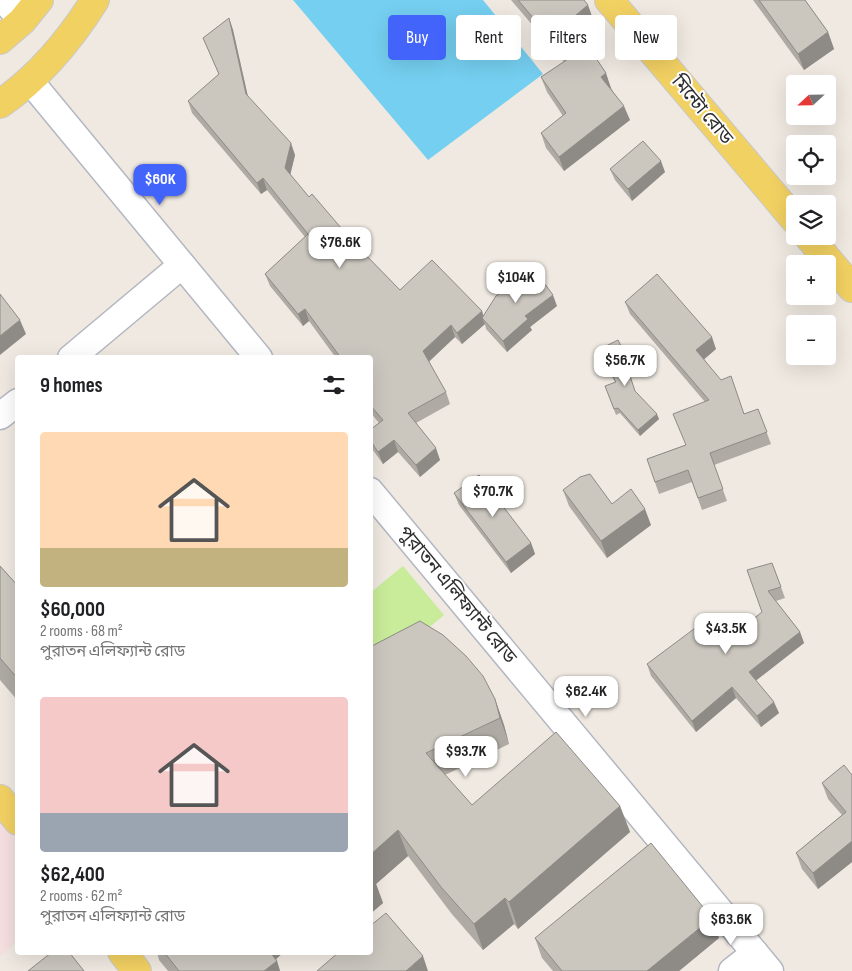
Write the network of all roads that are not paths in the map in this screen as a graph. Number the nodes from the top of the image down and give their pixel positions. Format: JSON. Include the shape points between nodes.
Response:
{"nodes":[{"id":1,"x":4,"y":0,"type":"edge"},
{"id":2,"x":95,"y":0,"type":"edge"},
{"id":3,"x":609,"y":0,"type":"edge"},
{"id":4,"x":30,"y":10,"type":"edge"},
{"id":5,"x":0,"y":40,"type":"edge"},
{"id":6,"x":30,"y":81,"type":"junction"},
{"id":7,"x":0,"y":104,"type":"edge"},
{"id":8,"x":786,"y":209,"type":"edge"},
{"id":9,"x":816,"y":245,"type":"edge"},
{"id":10,"x":182,"y":265,"type":"junction"},
{"id":11,"x":852,"y":288,"type":"edge"},
{"id":12,"x":75,"y":355,"type":"edge"},
{"id":13,"x":257,"y":355,"type":"edge"},
{"id":14,"x":15,"y":404,"type":"edge"},
{"id":15,"x":0,"y":416,"type":"edge"},
{"id":16,"x":373,"y":494,"type":"edge"},
{"id":17,"x":0,"y":799,"type":"edge"},
{"id":18,"x":15,"y":817,"type":"edge"},
{"id":19,"x":124,"y":955,"type":"edge"},
{"id":20,"x":763,"y":962,"type":"edge"},
{"id":21,"x":137,"y":971,"type":"edge"},
{"id":22,"x":732,"y":971,"type":"edge"}],
"edges":[{"from":1,"to":4,"type":"street"},
{"from":2,"to":6,"type":"main road","via":[[58,52]]},
{"from":3,"to":8,"type":"main road","name":"মিন্টো রোড"},
{"from":4,"to":5,"type":"main road"},
{"from":6,"to":7,"type":"main road"},
{"from":6,"to":10,"type":"street"},
{"from":9,"to":11,"type":"main road"},
{"from":10,"to":12,"type":"street"},
{"from":10,"to":13,"type":"street"},
{"from":14,"to":15,"type":"street"},
{"from":16,"to":20,"type":"street","name":"পুরাতন এলিফ্যান্ট রোড"},
{"from":17,"to":18,"type":"main road"},
{"from":19,"to":21,"type":"main road"},
{"from":20,"to":22,"type":"street","name":"পুরাতন এলিফ্যান্ট রোড"}]}
